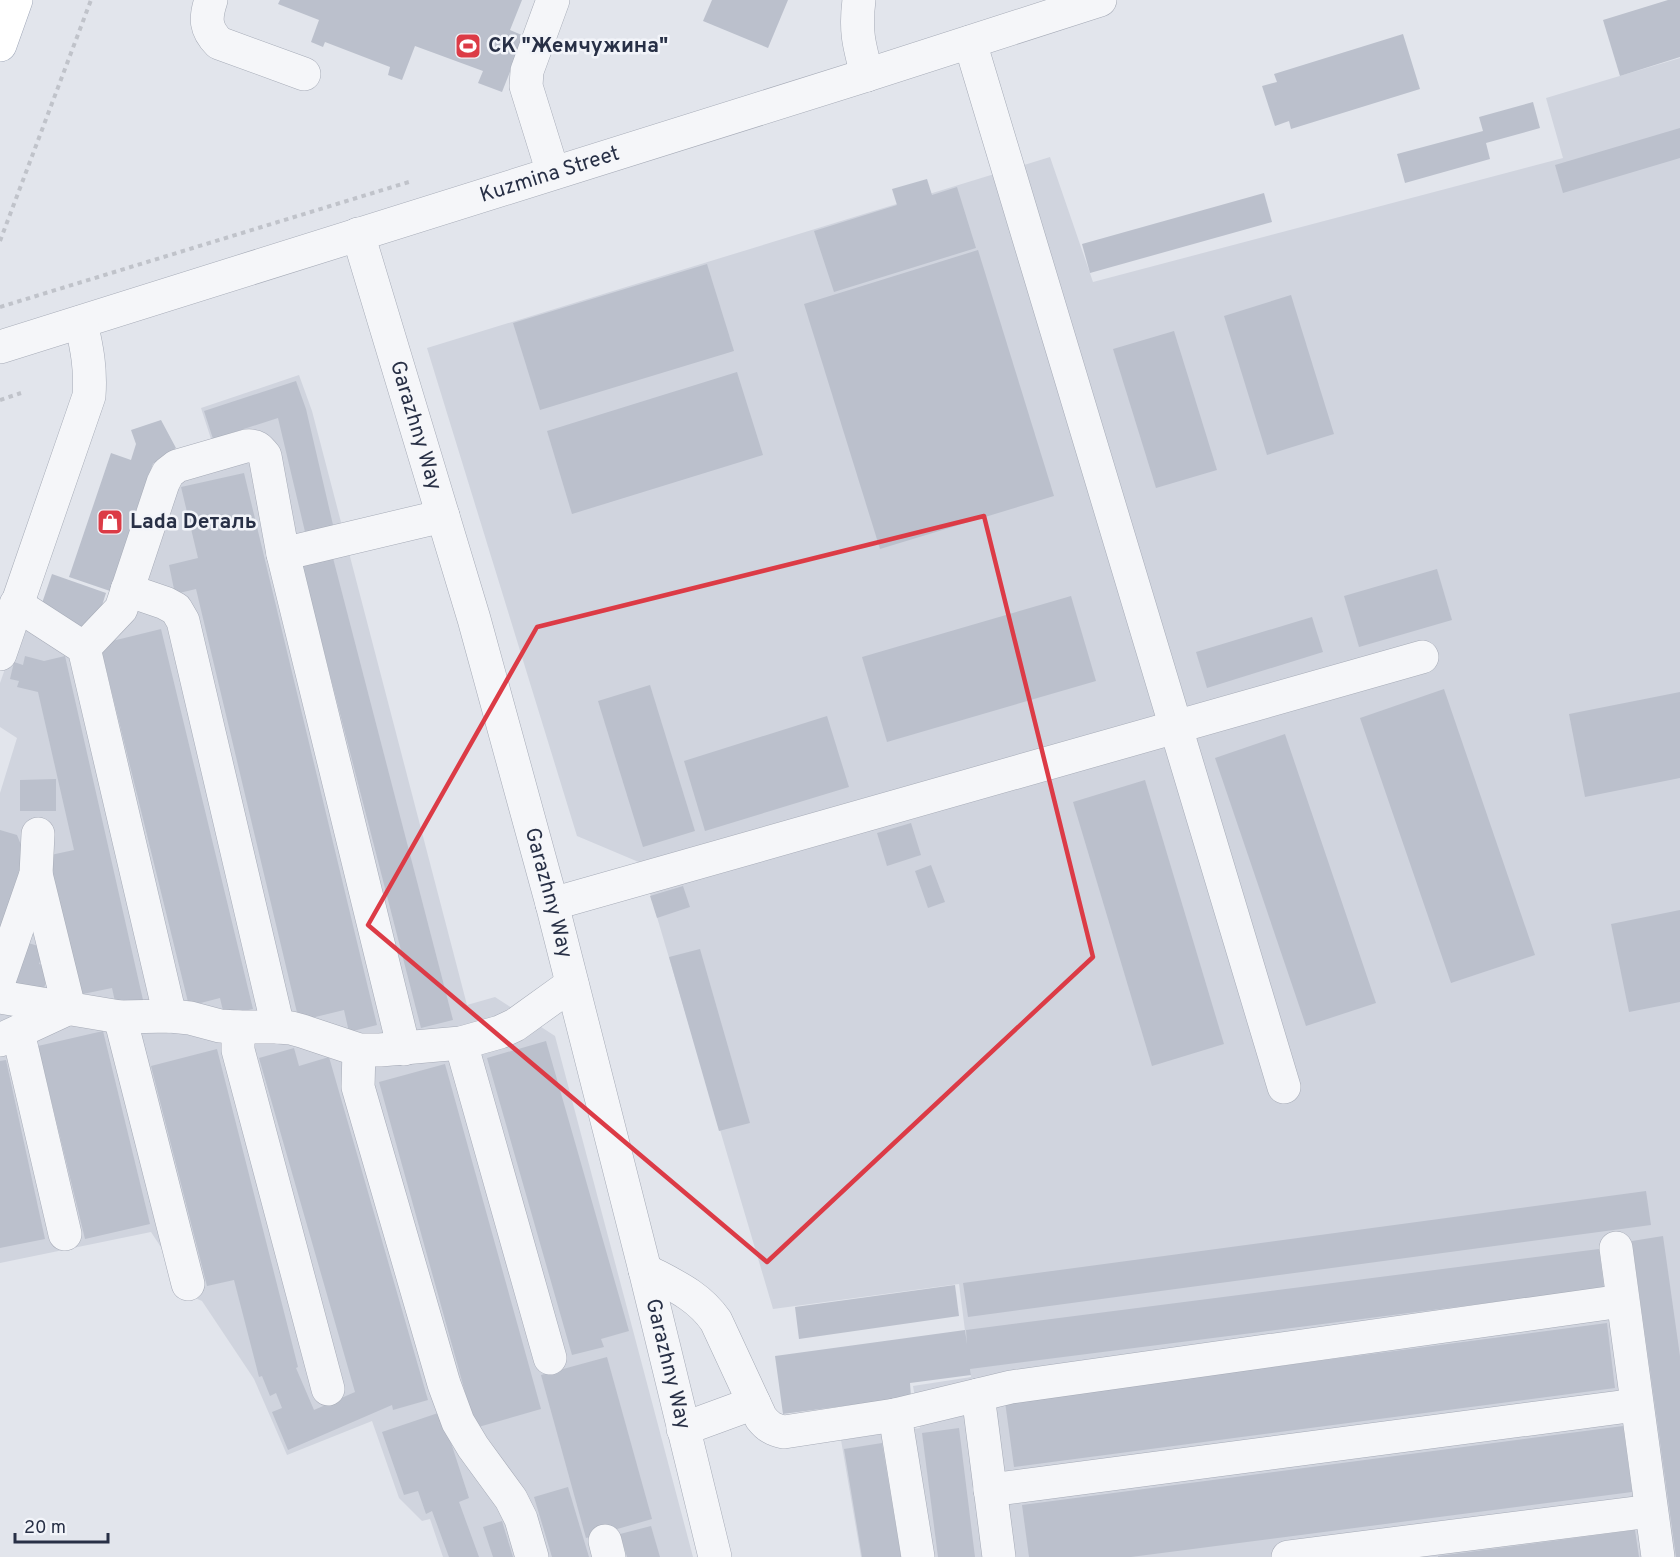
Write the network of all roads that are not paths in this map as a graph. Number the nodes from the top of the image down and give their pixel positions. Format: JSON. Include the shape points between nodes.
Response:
{"nodes":[{"id":1,"x":16,"y":0,"type":"edge"},
{"id":2,"x":211,"y":0,"type":"edge"},
{"id":3,"x":553,"y":0,"type":"edge"},
{"id":4,"x":859,"y":0,"type":"edge"},
{"id":5,"x":1100,"y":0,"type":"edge"},
{"id":6,"x":970,"y":42,"type":"junction"},
{"id":7,"x":0,"y":45,"type":"edge"},
{"id":8,"x":304,"y":74,"type":"dead end"},
{"id":9,"x":867,"y":75,"type":"junction"},
{"id":10,"x":553,"y":173,"type":"junction"},
{"id":11,"x":358,"y":234,"type":"junction"},
{"id":12,"x":81,"y":322,"type":"junction"},
{"id":13,"x":0,"y":347,"type":"edge"},
{"id":14,"x":443,"y":516,"type":"junction"},
{"id":15,"x":283,"y":554,"type":"junction"},
{"id":16,"x":127,"y":590,"type":"junction"},
{"id":17,"x":16,"y":604,"type":"junction"},
{"id":18,"x":84,"y":648,"type":"junction"},
{"id":19,"x":0,"y":654,"type":"edge"},
{"id":20,"x":1422,"y":657,"type":"dead end"},
{"id":21,"x":1176,"y":727,"type":"junction"},
{"id":22,"x":38,"y":834,"type":"dead end"},
{"id":23,"x":36,"y":874,"type":"junction"},
{"id":24,"x":552,"y":904,"type":"junction"},
{"id":25,"x":0,"y":978,"type":"edge"},
{"id":26,"x":572,"y":984,"type":"junction"},
{"id":27,"x":0,"y":997,"type":"edge"},
{"id":28,"x":69,"y":1008,"type":"junction"},
{"id":29,"x":170,"y":1016,"type":"junction"},
{"id":30,"x":120,"y":1017,"type":"junction"},
{"id":31,"x":278,"y":1027,"type":"junction"},
{"id":32,"x":238,"y":1028,"type":"junction"},
{"id":33,"x":9,"y":1036,"type":"edge"},
{"id":34,"x":461,"y":1043,"type":"junction"},
{"id":35,"x":404,"y":1049,"type":"junction"},
{"id":36,"x":359,"y":1050,"type":"junction"},
{"id":37,"x":1284,"y":1087,"type":"dead end"},
{"id":38,"x":65,"y":1234,"type":"dead end"},
{"id":39,"x":1616,"y":1248,"type":"dead end"},
{"id":40,"x":645,"y":1270,"type":"junction"},
{"id":41,"x":188,"y":1284,"type":"dead end"},
{"id":42,"x":1622,"y":1301,"type":"junction"},
{"id":43,"x":550,"y":1358,"type":"dead end"},
{"id":44,"x":328,"y":1389,"type":"dead end"},
{"id":45,"x":978,"y":1395,"type":"junction"},
{"id":46,"x":754,"y":1403,"type":"junction"},
{"id":47,"x":1636,"y":1405,"type":"junction"},
{"id":48,"x":895,"y":1415,"type":"junction"},
{"id":49,"x":683,"y":1429,"type":"junction"},
{"id":50,"x":990,"y":1490,"type":"junction"},
{"id":51,"x":1651,"y":1512,"type":"junction"},
{"id":52,"x":532,"y":1557,"type":"edge"},
{"id":53,"x":715,"y":1557,"type":"edge"},
{"id":54,"x":918,"y":1557,"type":"edge"},
{"id":55,"x":999,"y":1557,"type":"edge"},
{"id":56,"x":1288,"y":1557,"type":"edge"},
{"id":57,"x":1658,"y":1557,"type":"edge"}],
"edges":[{"from":1,"to":7,"type":"main road"},
{"from":2,"to":8,"type":"street","via":[[207,24],[211,36],[219,43]]},
{"from":3,"to":10,"type":"street","via":[[527,71],[526,86]]},
{"from":4,"to":9,"type":"street","via":[[858,39]]},
{"from":5,"to":6,"type":"street","name":"Kuzmina Street"},
{"from":6,"to":9,"type":"street","name":"Kuzmina Street"},
{"from":6,"to":21,"type":"street"},
{"from":9,"to":10,"type":"street","name":"Kuzmina Street"},
{"from":10,"to":11,"type":"street","name":"Kuzmina Street"},
{"from":11,"to":12,"type":"street","name":"Kuzmina Street"},
{"from":11,"to":14,"type":"street","name":"Garazhny Way"},
{"from":12,"to":13,"type":"street","name":"Kuzmina Street"},
{"from":12,"to":17,"type":"street","via":[[91,376],[89,396]]},
{"from":14,"to":15,"type":"street"},
{"from":14,"to":24,"type":"street","name":"Garazhny Way"},
{"from":15,"to":16,"type":"street","via":[[265,456],[254,445],[246,446],[177,466],[168,473]]},
{"from":15,"to":35,"type":"street"},
{"from":16,"to":18,"type":"street","via":[[121,609]]},
{"from":16,"to":31,"type":"street","via":[[176,609],[183,621]]},
{"from":17,"to":18,"type":"street"},
{"from":17,"to":19,"type":"street"},
{"from":18,"to":29,"type":"street"},
{"from":20,"to":21,"type":"street"},
{"from":21,"to":24,"type":"street"},
{"from":21,"to":37,"type":"street"},
{"from":22,"to":23,"type":"street"},
{"from":23,"to":25,"type":"street"},
{"from":23,"to":28,"type":"street"},
{"from":24,"to":26,"type":"street","name":"Garazhny Way"},
{"from":26,"to":34,"type":"street","via":[[515,1025]]},
{"from":26,"to":40,"type":"street","name":"Garazhny Way"},
{"from":27,"to":28,"type":"street"},
{"from":28,"to":30,"type":"street"},
{"from":28,"to":33,"type":"street"},
{"from":29,"to":30,"type":"street"},
{"from":29,"to":32,"type":"street"},
{"from":30,"to":41,"type":"street"},
{"from":31,"to":32,"type":"street"},
{"from":31,"to":36,"type":"street"},
{"from":32,"to":44,"type":"street","via":[[238,1050]]},
{"from":33,"to":38,"type":"street"},
{"from":34,"to":35,"type":"street"},
{"from":34,"to":43,"type":"street"},
{"from":35,"to":36,"type":"street"},
{"from":36,"to":52,"type":"street","via":[[358,1087],[444,1384],[458,1422],[511,1499]]},
{"from":39,"to":42,"type":"street"},
{"from":40,"to":46,"type":"street","via":[[695,1297],[707,1308]]},
{"from":40,"to":49,"type":"street","name":"Garazhny Way"},
{"from":42,"to":45,"type":"street","via":[[1011,1387]]},
{"from":42,"to":47,"type":"street"},
{"from":45,"to":48,"type":"street"},
{"from":45,"to":50,"type":"street"},
{"from":46,"to":48,"type":"street","via":[[766,1425],[784,1432]]},
{"from":46,"to":49,"type":"street"},
{"from":47,"to":50,"type":"street"},
{"from":47,"to":51,"type":"street"},
{"from":48,"to":54,"type":"street"},
{"from":49,"to":53,"type":"street","name":"Garazhny Way"},
{"from":50,"to":55,"type":"street"},
{"from":51,"to":56,"type":"street"},
{"from":51,"to":57,"type":"street"}]}
